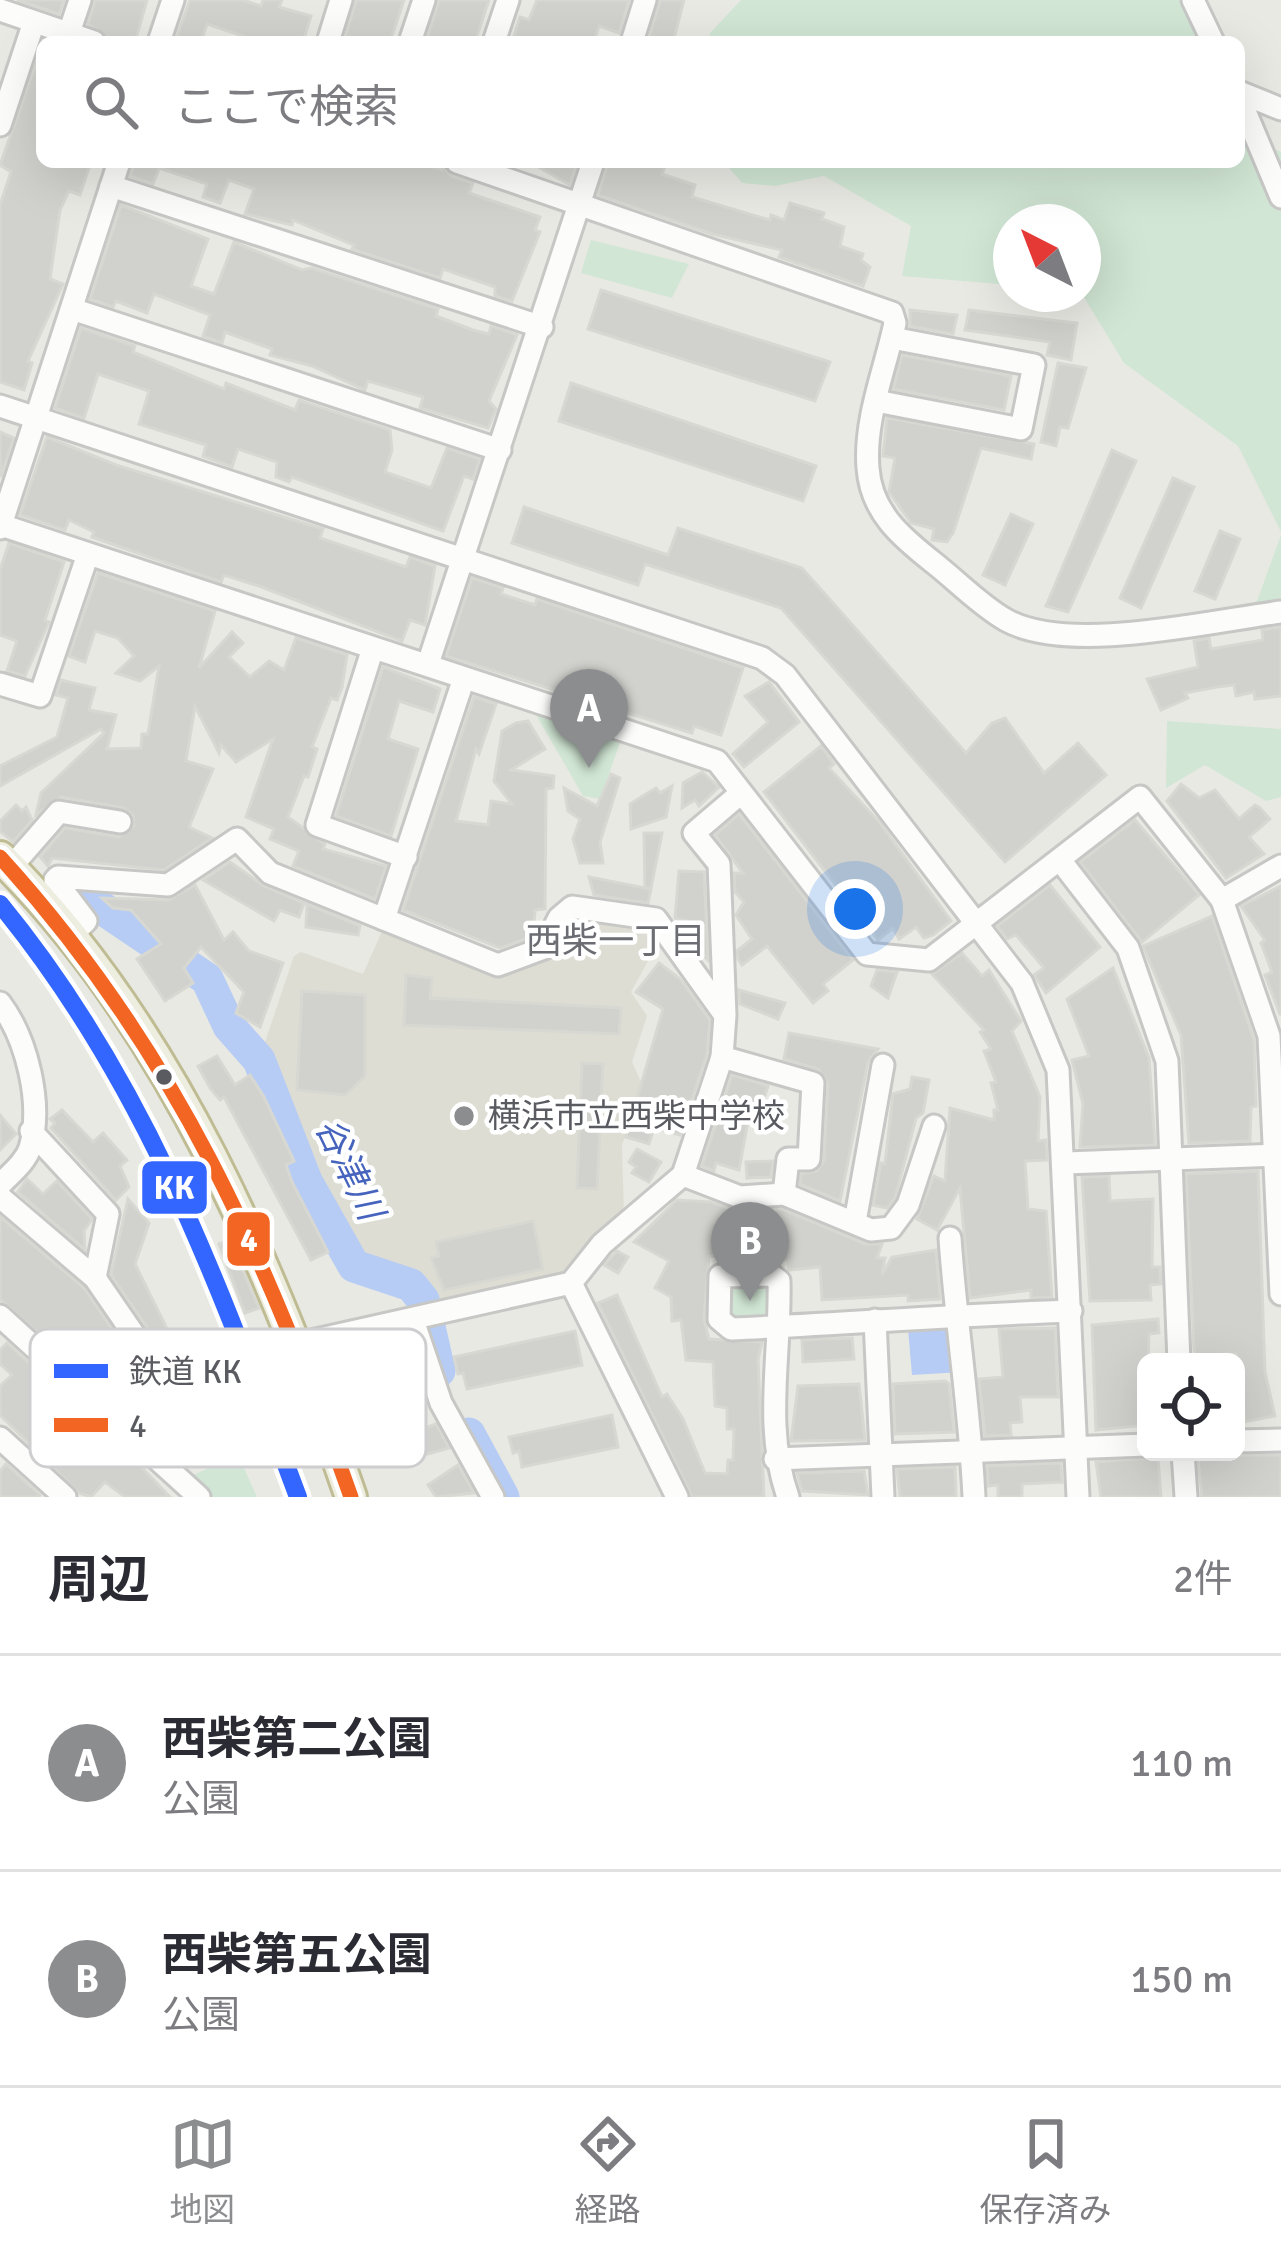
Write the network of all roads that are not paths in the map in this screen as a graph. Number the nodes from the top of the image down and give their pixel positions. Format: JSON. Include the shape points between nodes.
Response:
{"nodes":[{"id":1,"x":4,"y":0,"type":"edge"},
{"id":2,"x":80,"y":0,"type":"edge"},
{"id":3,"x":173,"y":0,"type":"edge"},
{"id":4,"x":341,"y":0,"type":"edge"},
{"id":5,"x":424,"y":0,"type":"edge"},
{"id":6,"x":508,"y":0,"type":"edge"},
{"id":7,"x":645,"y":0,"type":"edge"},
{"id":8,"x":1193,"y":0,"type":"edge"},
{"id":9,"x":1,"y":11,"type":"edge"},
{"id":10,"x":32,"y":25,"type":"junction"},
{"id":11,"x":69,"y":34,"type":"junction"},
{"id":12,"x":75,"y":36,"type":"edge"},
{"id":13,"x":161,"y":36,"type":"edge"},
{"id":14,"x":330,"y":36,"type":"edge"},
{"id":15,"x":412,"y":36,"type":"edge"},
{"id":16,"x":496,"y":36,"type":"edge"},
{"id":17,"x":634,"y":36,"type":"edge"},
{"id":18,"x":1210,"y":36,"type":"edge"},
{"id":19,"x":1245,"y":97,"type":"edge"},
{"id":20,"x":1281,"y":109,"type":"edge"},
{"id":21,"x":1245,"y":110,"type":"edge"},
{"id":22,"x":0,"y":125,"type":"edge"},
{"id":23,"x":117,"y":168,"type":"edge"},
{"id":24,"x":474,"y":168,"type":"edge"},
{"id":25,"x":591,"y":168,"type":"edge"},
{"id":26,"x":111,"y":186,"type":"junction"},
{"id":27,"x":1281,"y":197,"type":"edge"},
{"id":28,"x":579,"y":205,"type":"junction"},
{"id":29,"x":72,"y":309,"type":"junction"},
{"id":30,"x":542,"y":327,"type":"junction"},
{"id":31,"x":892,"y":338,"type":"junction"},
{"id":32,"x":876,"y":401,"type":"junction"},
{"id":33,"x":0,"y":406,"type":"edge"},
{"id":34,"x":36,"y":418,"type":"junction"},
{"id":35,"x":500,"y":450,"type":"junction"},
{"id":36,"x":0,"y":527,"type":"edge"},
{"id":37,"x":88,"y":554,"type":"junction"},
{"id":38,"x":465,"y":558,"type":"junction"},
{"id":39,"x":1281,"y":612,"type":"edge"},
{"id":40,"x":373,"y":648,"type":"junction"},
{"id":41,"x":428,"y":664,"type":"junction"},
{"id":42,"x":464,"y":678,"type":"junction"},
{"id":43,"x":0,"y":684,"type":"edge"},
{"id":44,"x":741,"y":793,"type":"junction"},
{"id":45,"x":120,"y":822,"type":"dead end"},
{"id":46,"x":406,"y":857,"type":"junction"},
{"id":47,"x":1060,"y":860,"type":"junction"},
{"id":48,"x":5,"y":862,"type":"edge"},
{"id":49,"x":1281,"y":866,"type":"edge"},
{"id":50,"x":1222,"y":900,"type":"junction"},
{"id":51,"x":384,"y":919,"type":"junction"},
{"id":52,"x":975,"y":922,"type":"junction"},
{"id":53,"x":70,"y":936,"type":"junction"},
{"id":54,"x":0,"y":1003,"type":"edge"},
{"id":55,"x":724,"y":1015,"type":"junction"},
{"id":56,"x":722,"y":1057,"type":"junction"},
{"id":57,"x":884,"y":1065,"type":"dead end"},
{"id":58,"x":934,"y":1126,"type":"dead end"},
{"id":59,"x":31,"y":1131,"type":"junction"},
{"id":60,"x":1278,"y":1155,"type":"edge"},
{"id":61,"x":1171,"y":1158,"type":"junction"},
{"id":62,"x":1066,"y":1163,"type":"junction"},
{"id":63,"x":682,"y":1175,"type":"junction"},
{"id":64,"x":0,"y":1185,"type":"edge"},
{"id":65,"x":784,"y":1194,"type":"junction"},
{"id":66,"x":0,"y":1197,"type":"edge"},
{"id":67,"x":855,"y":1222,"type":"junction"},
{"id":68,"x":950,"y":1238,"type":"dead end"},
{"id":69,"x":95,"y":1278,"type":"junction"},
{"id":70,"x":571,"y":1282,"type":"junction"},
{"id":71,"x":1281,"y":1294,"type":"edge"},
{"id":72,"x":1071,"y":1311,"type":"junction"},
{"id":73,"x":955,"y":1315,"type":"junction"},
{"id":74,"x":0,"y":1316,"type":"edge"},
{"id":75,"x":413,"y":1320,"type":"junction"},
{"id":76,"x":875,"y":1320,"type":"junction"},
{"id":77,"x":130,"y":1329,"type":"edge"},
{"id":78,"x":292,"y":1329,"type":"edge"},
{"id":79,"x":370,"y":1329,"type":"edge"},
{"id":80,"x":416,"y":1329,"type":"edge"},
{"id":81,"x":30,"y":1343,"type":"edge"},
{"id":82,"x":1179,"y":1353,"type":"edge"},
{"id":83,"x":426,"y":1358,"type":"edge"},
{"id":84,"x":0,"y":1438,"type":"edge"},
{"id":85,"x":1281,"y":1440,"type":"edge"},
{"id":86,"x":1245,"y":1441,"type":"edge"},
{"id":87,"x":1137,"y":1446,"type":"edge"},
{"id":88,"x":1076,"y":1449,"type":"junction"},
{"id":89,"x":972,"y":1451,"type":"junction"},
{"id":90,"x":880,"y":1453,"type":"junction"},
{"id":91,"x":775,"y":1460,"type":"junction"},
{"id":92,"x":1184,"y":1461,"type":"edge"},
{"id":93,"x":30,"y":1465,"type":"edge"},
{"id":94,"x":32,"y":1467,"type":"edge"},
{"id":95,"x":168,"y":1467,"type":"edge"},
{"id":96,"x":341,"y":1467,"type":"edge"},
{"id":97,"x":65,"y":1497,"type":"edge"},
{"id":98,"x":199,"y":1497,"type":"edge"},
{"id":99,"x":351,"y":1497,"type":"edge"},
{"id":100,"x":493,"y":1497,"type":"edge"},
{"id":101,"x":677,"y":1497,"type":"edge"},
{"id":102,"x":788,"y":1497,"type":"edge"},
{"id":103,"x":883,"y":1497,"type":"edge"},
{"id":104,"x":974,"y":1497,"type":"edge"},
{"id":105,"x":1078,"y":1497,"type":"edge"},
{"id":106,"x":1186,"y":1497,"type":"edge"}],
"edges":[{"from":1,"to":9,"type":"street"},
{"from":2,"to":11,"type":"street"},
{"from":3,"to":13,"type":"street"},
{"from":4,"to":14,"type":"street"},
{"from":5,"to":15,"type":"street"},
{"from":6,"to":16,"type":"street"},
{"from":7,"to":17,"type":"street"},
{"from":8,"to":18,"type":"street"},
{"from":9,"to":10,"type":"street"},
{"from":10,"to":11,"type":"street"},
{"from":10,"to":22,"type":"street"},
{"from":11,"to":12,"type":"street"},
{"from":19,"to":20,"type":"street"},
{"from":21,"to":27,"type":"street"},
{"from":23,"to":26,"type":"street"},
{"from":24,"to":28,"type":"street"},
{"from":25,"to":28,"type":"street"},
{"from":26,"to":29,"type":"street"},
{"from":26,"to":30,"type":"street"},
{"from":28,"to":30,"type":"street"},
{"from":28,"to":31,"type":"street","via":[[877,305],[892,313]]},
{"from":29,"to":34,"type":"street"},
{"from":29,"to":35,"type":"street"},
{"from":30,"to":35,"type":"street"},
{"from":31,"to":32,"type":"street"},
{"from":31,"to":32,"type":"street","via":[[1035,358],[1021,429]]},
{"from":32,"to":39,"type":"street","via":[[868,465],[873,502],[914,547],[1006,620],[1057,633],[1114,632]]},
{"from":33,"to":34,"type":"street"},
{"from":34,"to":36,"type":"street"},
{"from":34,"to":38,"type":"street"},
{"from":35,"to":38,"type":"street"},
{"from":36,"to":37,"type":"street"},
{"from":37,"to":40,"type":"street"},
{"from":37,"to":43,"type":"street","via":[[40,696]]},
{"from":38,"to":41,"type":"street"},
{"from":38,"to":52,"type":"street","via":[[762,658],[785,675]]},
{"from":40,"to":41,"type":"street"},
{"from":40,"to":46,"type":"street","via":[[317,826]]},
{"from":41,"to":42,"type":"street"},
{"from":42,"to":44,"type":"street","via":[[717,761]]},
{"from":42,"to":46,"type":"street"},
{"from":44,"to":52,"type":"street","via":[[867,954],[929,960]]},
{"from":44,"to":55,"type":"street","via":[[694,832],[718,864]]},
{"from":45,"to":48,"type":"street","via":[[59,812]]},
{"from":46,"to":51,"type":"street"},
{"from":47,"to":50,"type":"street","via":[[1140,796]]},
{"from":47,"to":52,"type":"street"},
{"from":47,"to":61,"type":"street","via":[[1128,948],[1167,1060]]},
{"from":48,"to":53,"type":"highway"},
{"from":49,"to":50,"type":"street"},
{"from":50,"to":60,"type":"street","via":[[1269,1036]]},
{"from":51,"to":53,"type":"street","via":[[270,873],[237,839],[168,884],[58,877],[86,921]]},
{"from":51,"to":55,"type":"street","via":[[498,964],[544,948],[572,907],[656,919]]},
{"from":52,"to":62,"type":"street","via":[[1022,982],[1058,1070]]},
{"from":53,"to":78,"type":"highway","via":[[142,1039],[259,1248]]},
{"from":54,"to":59,"type":"street","via":[[25,1053]]},
{"from":55,"to":56,"type":"street"},
{"from":56,"to":63,"type":"street"},
{"from":56,"to":65,"type":"street","via":[[813,1083],[809,1159],[788,1159]]},
{"from":57,"to":67,"type":"street"},
{"from":58,"to":67,"type":"street","via":[[908,1205],[891,1228]]},
{"from":59,"to":64,"type":"street","via":[[22,1163]]},
{"from":59,"to":69,"type":"street","via":[[108,1214]]},
{"from":60,"to":61,"type":"street"},
{"from":60,"to":71,"type":"street"},
{"from":61,"to":62,"type":"street"},
{"from":61,"to":82,"type":"street"},
{"from":62,"to":72,"type":"street"},
{"from":63,"to":65,"type":"street","via":[[740,1197]]},
{"from":63,"to":70,"type":"street"},
{"from":65,"to":67,"type":"street"},
{"from":66,"to":69,"type":"street"},
{"from":68,"to":73,"type":"street"},
{"from":69,"to":77,"type":"street"},
{"from":70,"to":75,"type":"street"},
{"from":70,"to":101,"type":"street"},
{"from":72,"to":73,"type":"street"},
{"from":72,"to":88,"type":"street"},
{"from":73,"to":76,"type":"street"},
{"from":73,"to":89,"type":"street"},
{"from":74,"to":81,"type":"street"},
{"from":75,"to":79,"type":"street"},
{"from":75,"to":80,"type":"street"},
{"from":76,"to":90,"type":"street"},
{"from":76,"to":91,"type":"street","via":[[780,1327]]},
{"from":83,"to":100,"type":"street"},
{"from":84,"to":93,"type":"street"},
{"from":85,"to":86,"type":"street"},
{"from":87,"to":88,"type":"street"},
{"from":88,"to":89,"type":"street"},
{"from":88,"to":105,"type":"street"},
{"from":89,"to":90,"type":"street"},
{"from":89,"to":104,"type":"street"},
{"from":90,"to":91,"type":"street"},
{"from":90,"to":103,"type":"street"},
{"from":91,"to":102,"type":"street"},
{"from":92,"to":106,"type":"street"},
{"from":94,"to":97,"type":"street"},
{"from":95,"to":98,"type":"street"},
{"from":96,"to":99,"type":"highway"}]}
